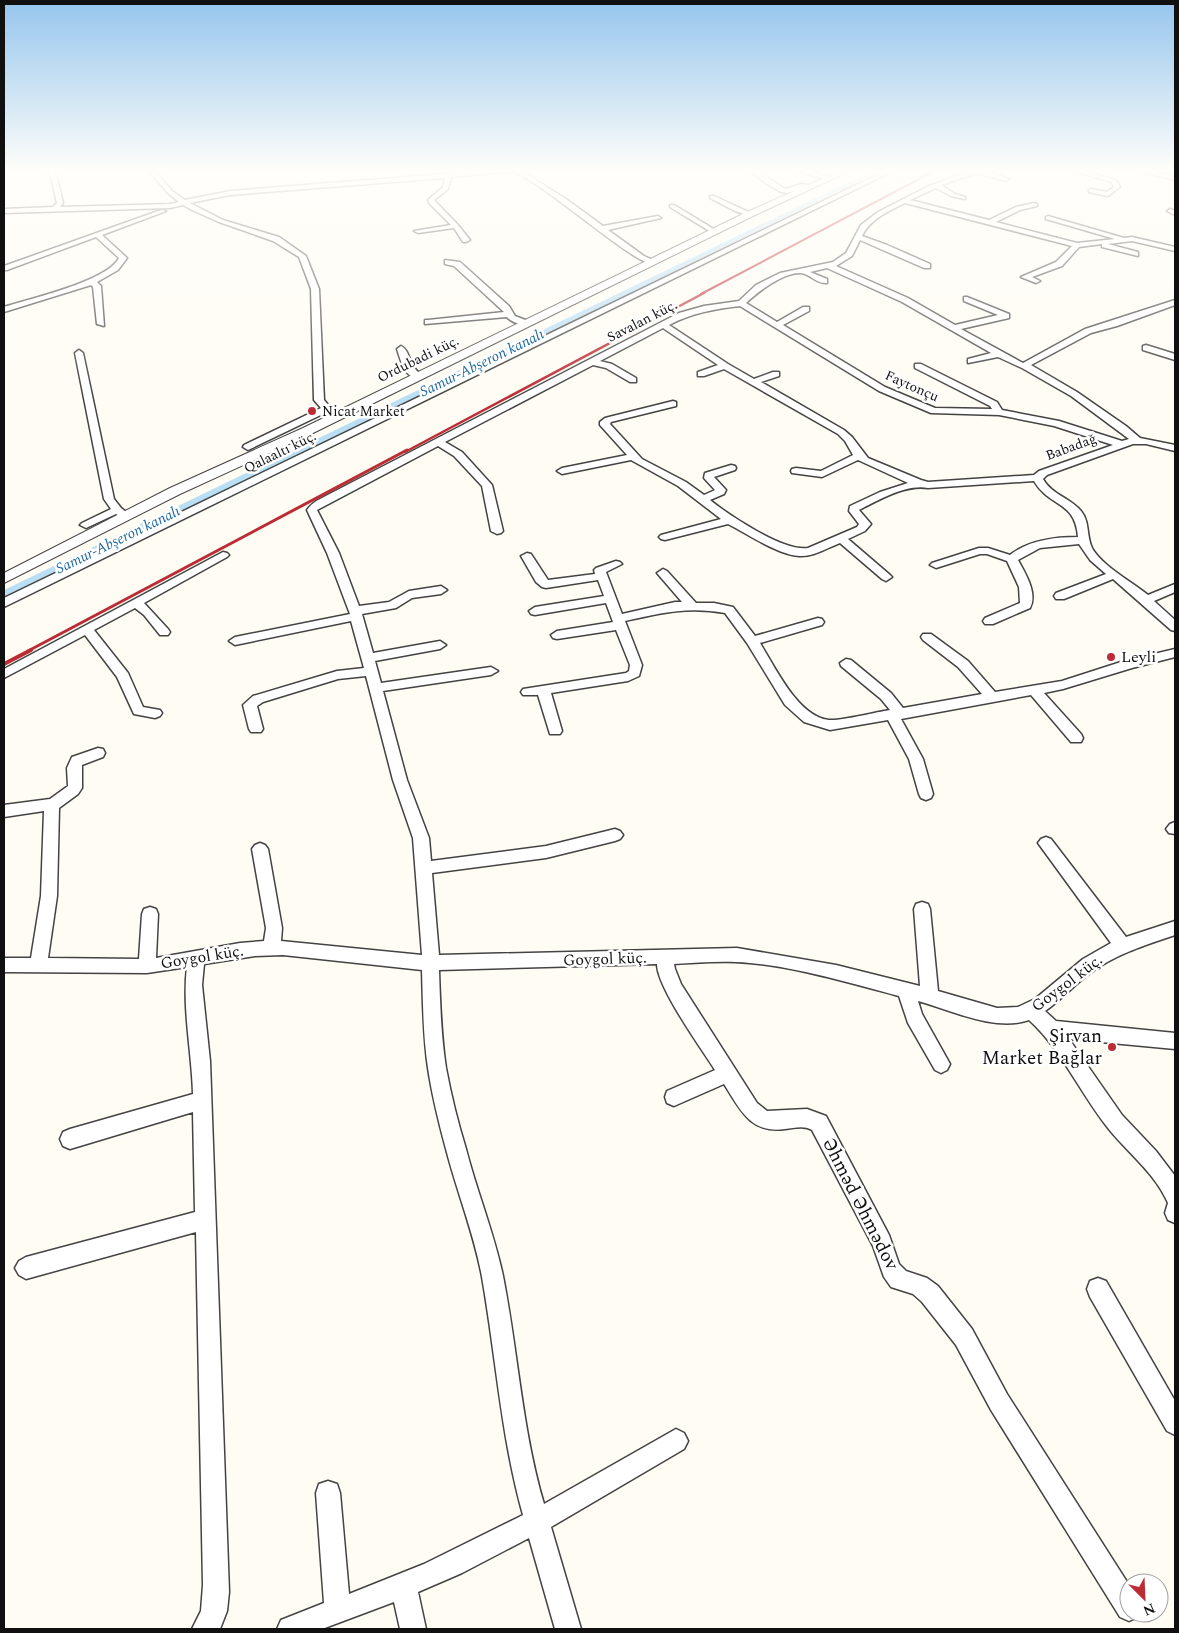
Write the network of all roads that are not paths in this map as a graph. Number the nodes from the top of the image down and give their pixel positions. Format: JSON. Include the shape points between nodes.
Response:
{"nodes":[{"id":1,"x":66,"y":246,"type":"edge"},
{"id":2,"x":109,"y":246,"type":"edge"},
{"id":3,"x":288,"y":246,"type":"edge"},
{"id":4,"x":624,"y":246,"type":"edge"},
{"id":5,"x":680,"y":246,"type":"edge"},
{"id":6,"x":735,"y":246,"type":"edge"},
{"id":7,"x":853,"y":246,"type":"edge"},
{"id":8,"x":882,"y":246,"type":"edge"},
{"id":9,"x":1075,"y":246,"type":"edge"},
{"id":10,"x":1112,"y":246,"type":"edge"},
{"id":11,"x":1135,"y":254,"type":"dead end"},
{"id":12,"x":4,"y":259,"type":"edge"},
{"id":13,"x":448,"y":262,"type":"dead end"},
{"id":14,"x":650,"y":262,"type":"junction"},
{"id":15,"x":13,"y":265,"type":"junction"},
{"id":16,"x":829,"y":266,"type":"junction"},
{"id":17,"x":927,"y":266,"type":"dead end"},
{"id":18,"x":4,"y":268,"type":"edge"},
{"id":19,"x":802,"y":271,"type":"junction"},
{"id":20,"x":824,"y":281,"type":"dead end"},
{"id":21,"x":1036,"y":281,"type":"dead end"},
{"id":22,"x":92,"y":282,"type":"junction"},
{"id":23,"x":967,"y":299,"type":"dead end"},
{"id":24,"x":741,"y":303,"type":"junction"},
{"id":25,"x":1174,"y":303,"type":"edge"},
{"id":26,"x":806,"y":308,"type":"dead end"},
{"id":27,"x":4,"y":310,"type":"edge"},
{"id":28,"x":509,"y":314,"type":"junction"},
{"id":29,"x":428,"y":322,"type":"dead end"},
{"id":30,"x":525,"y":323,"type":"junction"},
{"id":31,"x":101,"y":324,"type":"dead end"},
{"id":32,"x":776,"y":324,"type":"junction"},
{"id":33,"x":663,"y":325,"type":"junction"},
{"id":34,"x":953,"y":328,"type":"junction"},
{"id":35,"x":1146,"y":348,"type":"dead end"},
{"id":36,"x":401,"y":350,"type":"dead end"},
{"id":37,"x":79,"y":354,"type":"dead end"},
{"id":38,"x":998,"y":354,"type":"junction"},
{"id":39,"x":1175,"y":356,"type":"edge"},
{"id":40,"x":971,"y":361,"type":"dead end"},
{"id":41,"x":591,"y":362,"type":"junction"},
{"id":42,"x":725,"y":366,"type":"junction"},
{"id":43,"x":918,"y":366,"type":"dead end"},
{"id":44,"x":1025,"y":366,"type":"junction"},
{"id":45,"x":701,"y":374,"type":"dead end"},
{"id":46,"x":776,"y":374,"type":"dead end"},
{"id":47,"x":418,"y":376,"type":"junction"},
{"id":48,"x":633,"y":380,"type":"dead end"},
{"id":49,"x":753,"y":382,"type":"junction"},
{"id":50,"x":674,"y":404,"type":"dead end"},
{"id":51,"x":327,"y":410,"type":"junction"},
{"id":52,"x":999,"y":412,"type":"junction"},
{"id":53,"x":340,"y":414,"type":"junction"},
{"id":54,"x":1137,"y":441,"type":"junction"},
{"id":55,"x":438,"y":442,"type":"junction"},
{"id":56,"x":1121,"y":444,"type":"junction"},
{"id":57,"x":248,"y":447,"type":"dead end"},
{"id":58,"x":1175,"y":448,"type":"edge"},
{"id":59,"x":634,"y":456,"type":"junction"},
{"id":60,"x":859,"y":456,"type":"junction"},
{"id":61,"x":730,"y":468,"type":"dead end"},
{"id":62,"x":562,"y":471,"type":"dead end"},
{"id":63,"x":796,"y":471,"type":"dead end"},
{"id":64,"x":1037,"y":478,"type":"junction"},
{"id":65,"x":918,"y":483,"type":"junction"},
{"id":66,"x":702,"y":500,"type":"junction"},
{"id":67,"x":122,"y":513,"type":"junction"},
{"id":68,"x":729,"y":520,"type":"junction"},
{"id":69,"x":86,"y":525,"type":"dead end"},
{"id":70,"x":497,"y":531,"type":"dead end"},
{"id":71,"x":665,"y":537,"type":"dead end"},
{"id":72,"x":841,"y":538,"type":"junction"},
{"id":73,"x":1084,"y":541,"type":"junction"},
{"id":74,"x":223,"y":555,"type":"dead end"},
{"id":75,"x":527,"y":556,"type":"dead end"},
{"id":76,"x":1012,"y":559,"type":"junction"},
{"id":77,"x":616,"y":564,"type":"dead end"},
{"id":78,"x":936,"y":565,"type":"dead end"},
{"id":79,"x":663,"y":573,"type":"dead end"},
{"id":80,"x":1115,"y":574,"type":"junction"},
{"id":81,"x":603,"y":576,"type":"junction"},
{"id":82,"x":886,"y":577,"type":"dead end"},
{"id":83,"x":4,"y":580,"type":"edge"},
{"id":84,"x":1175,"y":588,"type":"edge"},
{"id":85,"x":441,"y":590,"type":"dead end"},
{"id":86,"x":1060,"y":596,"type":"dead end"},
{"id":87,"x":610,"y":599,"type":"junction"},
{"id":88,"x":1146,"y":600,"type":"junction"},
{"id":89,"x":4,"y":602,"type":"edge"},
{"id":90,"x":136,"y":602,"type":"junction"},
{"id":91,"x":692,"y":606,"type":"junction"},
{"id":92,"x":534,"y":611,"type":"dead end"},
{"id":93,"x":356,"y":614,"type":"junction"},
{"id":94,"x":989,"y":621,"type":"dead end"},
{"id":95,"x":620,"y":622,"type":"junction"},
{"id":96,"x":818,"y":622,"type":"dead end"},
{"id":97,"x":1175,"y":627,"type":"edge"},
{"id":98,"x":87,"y":630,"type":"junction"},
{"id":99,"x":164,"y":632,"type":"dead end"},
{"id":100,"x":557,"y":635,"type":"dead end"},
{"id":101,"x":927,"y":638,"type":"dead end"},
{"id":102,"x":235,"y":641,"type":"dead end"},
{"id":103,"x":752,"y":641,"type":"junction"},
{"id":104,"x":440,"y":645,"type":"dead end"},
{"id":105,"x":1175,"y":653,"type":"edge"},
{"id":106,"x":846,"y":663,"type":"dead end"},
{"id":107,"x":370,"y":664,"type":"junction"},
{"id":108,"x":491,"y":671,"type":"dead end"},
{"id":109,"x":4,"y":674,"type":"edge"},
{"id":110,"x":376,"y":688,"type":"junction"},
{"id":111,"x":543,"y":690,"type":"junction"},
{"id":112,"x":1035,"y":690,"type":"junction"},
{"id":113,"x":528,"y":692,"type":"dead end"},
{"id":114,"x":992,"y":697,"type":"junction"},
{"id":115,"x":155,"y":713,"type":"dead end"},
{"id":116,"x":897,"y":715,"type":"junction"},
{"id":117,"x":256,"y":728,"type":"dead end"},
{"id":118,"x":555,"y":732,"type":"dead end"},
{"id":119,"x":1076,"y":738,"type":"dead end"},
{"id":120,"x":98,"y":753,"type":"dead end"},
{"id":121,"x":926,"y":794,"type":"dead end"},
{"id":122,"x":53,"y":804,"type":"junction"},
{"id":123,"x":4,"y":811,"type":"edge"},
{"id":124,"x":615,"y":834,"type":"dead end"},
{"id":125,"x":1046,"y":843,"type":"dead end"},
{"id":126,"x":260,"y":849,"type":"dead end"},
{"id":127,"x":424,"y":868,"type":"junction"},
{"id":128,"x":922,"y":909,"type":"dead end"},
{"id":129,"x":150,"y":914,"type":"dead end"},
{"id":130,"x":1175,"y":928,"type":"edge"},
{"id":131,"x":1122,"y":945,"type":"junction"},
{"id":132,"x":272,"y":948,"type":"junction"},
{"id":133,"x":666,"y":956,"type":"junction"},
{"id":134,"x":196,"y":959,"type":"junction"},
{"id":135,"x":431,"y":963,"type":"junction"},
{"id":136,"x":4,"y":966,"type":"edge"},
{"id":137,"x":38,"y":966,"type":"junction"},
{"id":138,"x":147,"y":966,"type":"junction"},
{"id":139,"x":906,"y":990,"type":"junction"},
{"id":140,"x":930,"y":996,"type":"junction"},
{"id":141,"x":1032,"y":1011,"type":"junction"},
{"id":142,"x":1052,"y":1029,"type":"junction"},
{"id":143,"x":1175,"y":1042,"type":"edge"},
{"id":144,"x":941,"y":1064,"type":"dead end"},
{"id":145,"x":728,"y":1073,"type":"junction"},
{"id":146,"x":674,"y":1097,"type":"dead end"},
{"id":147,"x":201,"y":1101,"type":"junction"},
{"id":148,"x":70,"y":1139,"type":"dead end"},
{"id":149,"x":1175,"y":1197,"type":"edge"},
{"id":150,"x":204,"y":1220,"type":"junction"},
{"id":151,"x":26,"y":1268,"type":"dead end"},
{"id":152,"x":1098,"y":1289,"type":"dead end"},
{"id":153,"x":1175,"y":1423,"type":"edge"},
{"id":154,"x":676,"y":1441,"type":"dead end"},
{"id":155,"x":328,"y":1493,"type":"dead end"},
{"id":156,"x":536,"y":1522,"type":"junction"},
{"id":157,"x":404,"y":1586,"type":"junction"},
{"id":158,"x":1119,"y":1592,"type":"edge"},
{"id":159,"x":337,"y":1610,"type":"junction"},
{"id":160,"x":209,"y":1627,"type":"edge"},
{"id":161,"x":290,"y":1629,"type":"edge"},
{"id":162,"x":413,"y":1629,"type":"edge"},
{"id":163,"x":568,"y":1629,"type":"edge"}],
"edges":[{"from":1,"to":15,"type":"street"},
{"from":2,"to":22,"type":"street","via":[[123,260]]},
{"from":3,"to":51,"type":"street","via":[[302,256],[315,289],[319,400]]},
{"from":4,"to":14,"type":"street"},
{"from":5,"to":14,"type":"street","name":"Ordubadi küç."},
{"from":6,"to":89,"type":"street","name":"Qalaaltı küç."},
{"from":7,"to":16,"type":"street","name":"Savalan küç.","via":[[849,254]]},
{"from":8,"to":17,"type":"street"},
{"from":9,"to":21,"type":"street","via":[[1059,264],[1025,277]]},
{"from":10,"to":11,"type":"street"},
{"from":12,"to":15,"type":"street"},
{"from":13,"to":28,"type":"street","via":[[457,264]]},
{"from":14,"to":30,"type":"street","name":"Ordubadi küç."},
{"from":15,"to":18,"type":"street"},
{"from":16,"to":19,"type":"street","name":"Savalan küç."},
{"from":16,"to":34,"type":"street","via":[[905,300]]},
{"from":19,"to":20,"type":"street"},
{"from":19,"to":24,"type":"street","name":"Savalan küç.","via":[[768,282]]},
{"from":22,"to":27,"type":"street"},
{"from":22,"to":31,"type":"street","via":[[97,286]]},
{"from":23,"to":34,"type":"street","via":[[1006,316]]},
{"from":24,"to":32,"type":"street","name":"Faytonçu"},
{"from":24,"to":33,"type":"street","name":"Savalan küç.","via":[[693,311]]},
{"from":25,"to":44,"type":"street","via":[[1083,333]]},
{"from":26,"to":32,"type":"street"},
{"from":28,"to":29,"type":"street"},
{"from":28,"to":30,"type":"street"},
{"from":30,"to":47,"type":"street","name":"Ordubadi küç."},
{"from":32,"to":52,"type":"street","name":"Faytonçu","via":[[882,388],[934,412]]},
{"from":33,"to":41,"type":"street","name":"Savalan küç."},
{"from":33,"to":42,"type":"street"},
{"from":34,"to":38,"type":"street"},
{"from":35,"to":39,"type":"street"},
{"from":36,"to":47,"type":"street","via":[[410,371]]},
{"from":37,"to":67,"type":"street","via":[[109,499]]},
{"from":38,"to":40,"type":"street"},
{"from":38,"to":44,"type":"street"},
{"from":41,"to":48,"type":"street","via":[[609,366]]},
{"from":41,"to":55,"type":"street","name":"Savalan küç."},
{"from":42,"to":45,"type":"street"},
{"from":42,"to":49,"type":"street"},
{"from":43,"to":52,"type":"street","via":[[994,404]]},
{"from":44,"to":54,"type":"street","via":[[1074,394]]},
{"from":46,"to":49,"type":"street"},
{"from":47,"to":53,"type":"street","name":"Ordubadi küç."},
{"from":49,"to":60,"type":"street","via":[[848,436]]},
{"from":50,"to":59,"type":"street","via":[[605,422]]},
{"from":51,"to":53,"type":"street"},
{"from":51,"to":57,"type":"street"},
{"from":52,"to":56,"type":"street","name":"Faytonçu","via":[[1056,423]]},
{"from":53,"to":67,"type":"street","name":"Ordubadi küç."},
{"from":54,"to":56,"type":"street","name":"Babadağ"},
{"from":54,"to":58,"type":"street","name":"Babadağ"},
{"from":55,"to":70,"type":"street","via":[[458,454],[487,485]]},
{"from":55,"to":93,"type":"street","name":"Savalan küç.","via":[[312,510],[333,553]]},
{"from":56,"to":64,"type":"street","name":"Babadağ"},
{"from":59,"to":62,"type":"street"},
{"from":59,"to":66,"type":"street","via":[[682,484]]},
{"from":60,"to":63,"type":"street","via":[[822,474]]},
{"from":60,"to":65,"type":"street"},
{"from":61,"to":66,"type":"street","via":[[709,475],[721,490]]},
{"from":64,"to":65,"type":"street","via":[[937,485]]},
{"from":64,"to":73,"type":"street","name":"Babadağ","via":[[1080,518],[1084,525]]},
{"from":65,"to":72,"type":"street","via":[[854,508],[864,521],[864,527]]},
{"from":66,"to":68,"type":"street"},
{"from":67,"to":69,"type":"street"},
{"from":67,"to":83,"type":"street","name":"Ordubadi küç."},
{"from":68,"to":71,"type":"street"},
{"from":68,"to":72,"type":"street","via":[[799,553]]},
{"from":72,"to":82,"type":"street"},
{"from":73,"to":76,"type":"street","via":[[1066,540],[1036,546]]},
{"from":73,"to":80,"type":"street","name":"Babadağ","via":[[1090,554]]},
{"from":74,"to":90,"type":"street"},
{"from":75,"to":81,"type":"street","via":[[546,584]]},
{"from":76,"to":78,"type":"street","via":[[988,551]]},
{"from":76,"to":94,"type":"street","via":[[1024,582],[1026,605]]},
{"from":77,"to":81,"type":"street","via":[[600,570]]},
{"from":79,"to":91,"type":"street"},
{"from":80,"to":86,"type":"street"},
{"from":80,"to":88,"type":"street","name":"Babadağ"},
{"from":81,"to":87,"type":"street"},
{"from":84,"to":88,"type":"street"},
{"from":85,"to":93,"type":"street","via":[[409,595],[392,605]]},
{"from":87,"to":92,"type":"street"},
{"from":87,"to":95,"type":"street"},
{"from":88,"to":97,"type":"street","name":"Babadağ"},
{"from":90,"to":98,"type":"street"},
{"from":90,"to":99,"type":"street"},
{"from":91,"to":95,"type":"street","via":[[663,608]]},
{"from":91,"to":103,"type":"street","via":[[729,610]]},
{"from":93,"to":102,"type":"street"},
{"from":93,"to":107,"type":"street"},
{"from":95,"to":100,"type":"street"},
{"from":95,"to":111,"type":"street","via":[[636,665],[634,675]]},
{"from":96,"to":103,"type":"street"},
{"from":98,"to":109,"type":"street"},
{"from":98,"to":115,"type":"street","via":[[122,674],[139,711]]},
{"from":101,"to":114,"type":"street","via":[[963,664]]},
{"from":103,"to":116,"type":"street","via":[[790,702],[810,719],[830,725]]},
{"from":104,"to":107,"type":"street"},
{"from":105,"to":112,"type":"street","via":[[1129,664],[1074,683]]},
{"from":106,"to":116,"type":"street","via":[[886,696]]},
{"from":107,"to":110,"type":"street"},
{"from":107,"to":117,"type":"street","via":[[258,699],[250,705]]},
{"from":108,"to":110,"type":"street"},
{"from":110,"to":127,"type":"street","via":[[402,786],[421,838]]},
{"from":111,"to":113,"type":"street"},
{"from":111,"to":118,"type":"street"},
{"from":112,"to":114,"type":"street"},
{"from":112,"to":119,"type":"street"},
{"from":114,"to":116,"type":"street"},
{"from":116,"to":121,"type":"street","via":[[916,759]]},
{"from":120,"to":122,"type":"street","via":[[76,761],[73,766],[75,787]]},
{"from":122,"to":123,"type":"street"},
{"from":122,"to":137,"type":"street","via":[[49,896]]},
{"from":124,"to":127,"type":"street","via":[[546,852]]},
{"from":125,"to":131,"type":"street"},
{"from":126,"to":132,"type":"street","via":[[274,928]]},
{"from":127,"to":135,"type":"street"},
{"from":128,"to":140,"type":"street"},
{"from":129,"to":138,"type":"street"},
{"from":130,"to":131,"type":"street","name":"Goygol küç."},
{"from":131,"to":141,"type":"street","name":"Goygol küç.","via":[[1082,968]]},
{"from":132,"to":134,"type":"street","name":"Goygol küç.","via":[[239,950]]},
{"from":132,"to":135,"type":"street","name":"Goygol küç."},
{"from":133,"to":135,"type":"street","name":"Goygol küç."},
{"from":133,"to":139,"type":"street","name":"Goygol küç.","via":[[714,954],[762,958],[855,976]]},
{"from":133,"to":145,"type":"street","name":"Əhməd Əhmədov","via":[[666,969],[674,988]]},
{"from":134,"to":138,"type":"street","name":"Goygol küç."},
{"from":134,"to":147,"type":"street","via":[[193,985],[201,1061]]},
{"from":135,"to":156,"type":"street","via":[[437,1069],[492,1276],[517,1440]]},
{"from":136,"to":137,"type":"street","name":"Goygol küç."},
{"from":137,"to":138,"type":"street","name":"Goygol küç."},
{"from":139,"to":140,"type":"street","name":"Goygol küç."},
{"from":139,"to":144,"type":"street","via":[[914,1017]]},
{"from":140,"to":141,"type":"street","name":"Goygol küç.","via":[[996,1016],[1011,1017]]},
{"from":141,"to":142,"type":"street"},
{"from":142,"to":143,"type":"street"},
{"from":142,"to":149,"type":"street","via":[[1103,1106],[1157,1168]]},
{"from":145,"to":146,"type":"street"},
{"from":145,"to":158,"type":"street","name":"Əhməd Əhmədov","via":[[750,1109],[758,1116],[768,1120],[811,1117],[819,1123],[882,1242],[891,1270],[898,1279],[919,1286],[930,1294],[964,1337],[999,1402]]},
{"from":147,"to":148,"type":"street"},
{"from":147,"to":150,"type":"street"},
{"from":150,"to":151,"type":"street"},
{"from":150,"to":160,"type":"street","via":[[216,1586]]},
{"from":152,"to":153,"type":"street"},
{"from":154,"to":156,"type":"street"},
{"from":155,"to":159,"type":"street"},
{"from":156,"to":157,"type":"street"},
{"from":156,"to":163,"type":"street"},
{"from":157,"to":159,"type":"street"},
{"from":157,"to":162,"type":"street"},
{"from":159,"to":161,"type":"street"}]}
